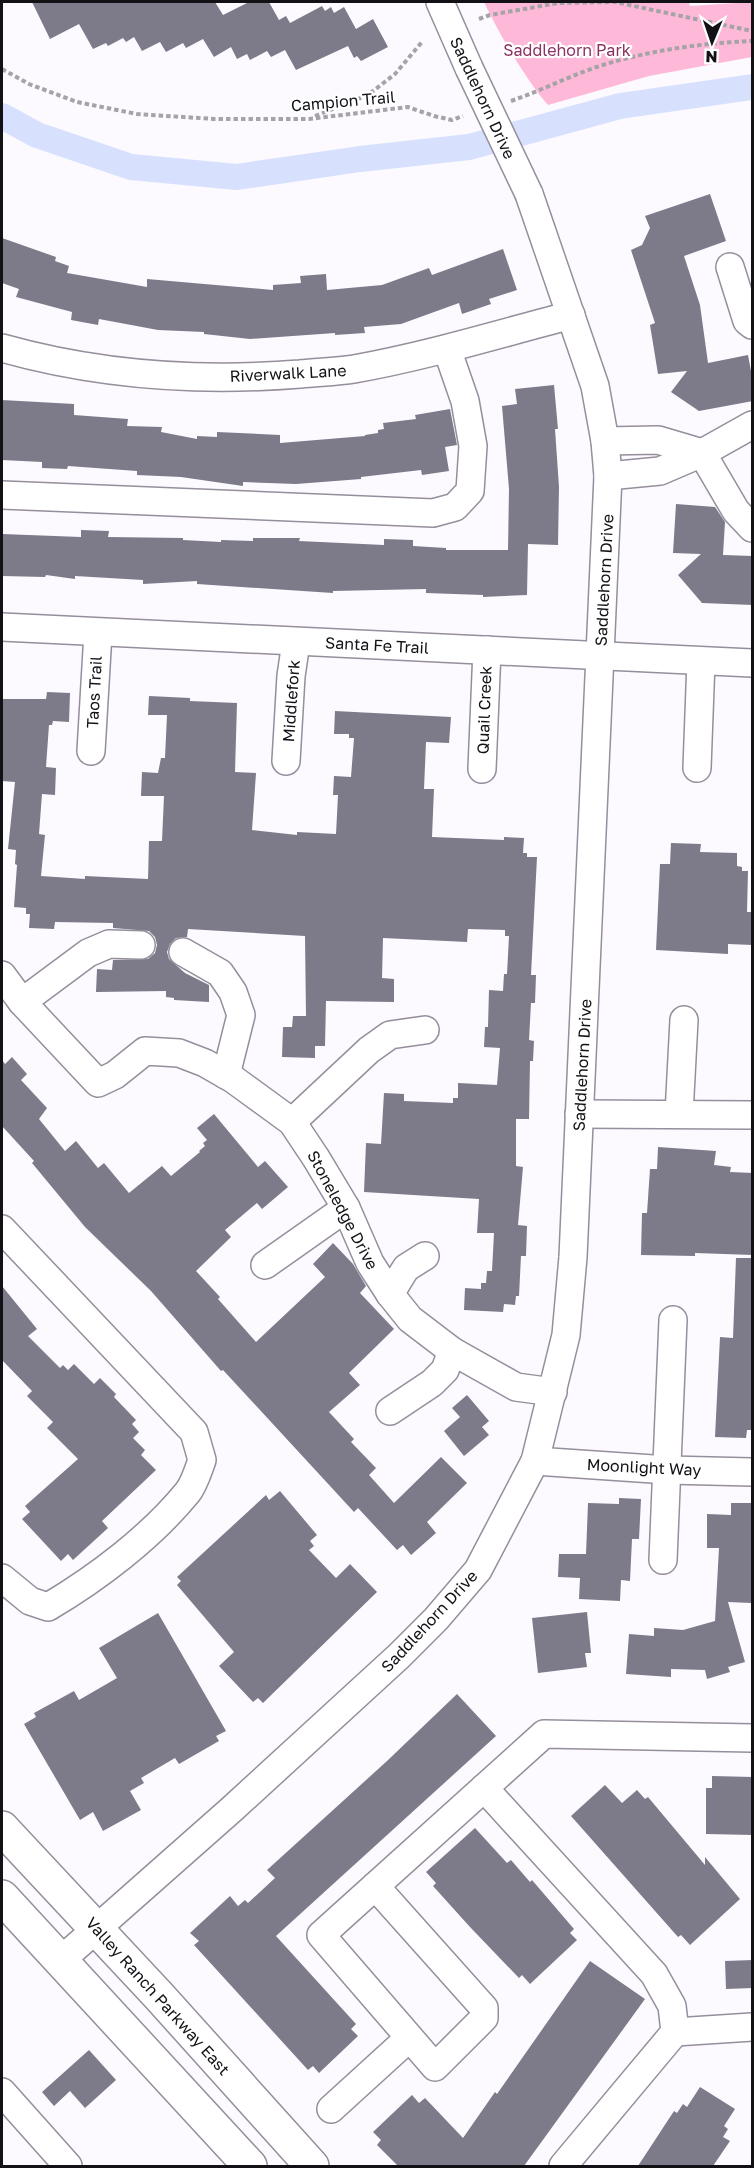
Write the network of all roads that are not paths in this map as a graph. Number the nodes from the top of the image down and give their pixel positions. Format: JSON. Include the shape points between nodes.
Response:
{"nodes":[{"id":1,"x":440,"y":2,"type":"edge"},
{"id":2,"x":730,"y":267,"type":"dead end"},
{"id":3,"x":571,"y":315,"type":"junction"},
{"id":4,"x":753,"y":325,"type":"edge"},
{"id":5,"x":2,"y":348,"type":"edge"},
{"id":6,"x":447,"y":349,"type":"junction"},
{"id":7,"x":753,"y":425,"type":"edge"},
{"id":8,"x":605,"y":441,"type":"junction"},
{"id":9,"x":702,"y":453,"type":"junction"},
{"id":10,"x":608,"y":476,"type":"junction"},
{"id":11,"x":2,"y":495,"type":"edge"},
{"id":12,"x":753,"y":528,"type":"edge"},
{"id":13,"x":2,"y":627,"type":"edge"},
{"id":14,"x":98,"y":633,"type":"junction"},
{"id":15,"x":296,"y":642,"type":"junction"},
{"id":16,"x":487,"y":650,"type":"junction"},
{"id":17,"x":600,"y":656,"type":"junction"},
{"id":18,"x":701,"y":661,"type":"junction"},
{"id":19,"x":753,"y":663,"type":"edge"},
{"id":20,"x":91,"y":751,"type":"dead end"},
{"id":21,"x":286,"y":761,"type":"dead end"},
{"id":22,"x":697,"y":768,"type":"dead end"},
{"id":23,"x":482,"y":769,"type":"dead end"},
{"id":24,"x":141,"y":945,"type":"dead end"},
{"id":25,"x":183,"y":952,"type":"dead end"},
{"id":26,"x":2,"y":975,"type":"edge"},
{"id":27,"x":22,"y":1002,"type":"junction"},
{"id":28,"x":684,"y":1020,"type":"dead end"},
{"id":29,"x":425,"y":1030,"type":"dead end"},
{"id":30,"x":226,"y":1075,"type":"junction"},
{"id":31,"x":579,"y":1114,"type":"junction"},
{"id":32,"x":679,"y":1114,"type":"junction"},
{"id":33,"x":753,"y":1115,"type":"edge"},
{"id":34,"x":291,"y":1122,"type":"junction"},
{"id":35,"x":346,"y":1208,"type":"junction"},
{"id":36,"x":2,"y":1229,"type":"edge"},
{"id":37,"x":425,"y":1256,"type":"dead end"},
{"id":38,"x":265,"y":1265,"type":"dead end"},
{"id":39,"x":390,"y":1294,"type":"junction"},
{"id":40,"x":673,"y":1320,"type":"dead end"},
{"id":41,"x":452,"y":1351,"type":"junction"},
{"id":42,"x":553,"y":1392,"type":"junction"},
{"id":43,"x":390,"y":1411,"type":"dead end"},
{"id":44,"x":535,"y":1461,"type":"junction"},
{"id":45,"x":668,"y":1470,"type":"junction"},
{"id":46,"x":753,"y":1472,"type":"edge"},
{"id":47,"x":663,"y":1560,"type":"dead end"},
{"id":48,"x":2,"y":1578,"type":"edge"},
{"id":49,"x":753,"y":1738,"type":"edge"},
{"id":50,"x":484,"y":1788,"type":"junction"},
{"id":51,"x":2,"y":1828,"type":"edge"},
{"id":52,"x":375,"y":1886,"type":"junction"},
{"id":53,"x":2,"y":1897,"type":"edge"},
{"id":54,"x":97,"y":1929,"type":"junction"},
{"id":55,"x":60,"y":1961,"type":"junction"},
{"id":56,"x":753,"y":2027,"type":"edge"},
{"id":57,"x":675,"y":2032,"type":"junction"},
{"id":58,"x":409,"y":2038,"type":"junction"},
{"id":59,"x":2,"y":2092,"type":"edge"},
{"id":60,"x":331,"y":2109,"type":"dead end"},
{"id":61,"x":68,"y":2166,"type":"edge"},
{"id":62,"x":250,"y":2166,"type":"edge"},
{"id":63,"x":312,"y":2166,"type":"edge"},
{"id":64,"x":563,"y":2166,"type":"edge"}],
"edges":[{"from":1,"to":3,"type":"street","name":"Saddlehorn Drive","bridge":true,"via":[[529,194]]},
{"from":2,"to":4,"type":"street","via":[[747,321]]},
{"from":3,"to":6,"type":"street","name":"Riverwalk Lane"},
{"from":3,"to":8,"type":"street","name":"Saddlehorn Drive","via":[[595,386]]},
{"from":5,"to":6,"type":"street","name":"Riverwalk Lane","via":[[120,372],[182,377],[352,369]]},
{"from":6,"to":11,"type":"street","via":[[465,401],[473,446],[470,491],[455,507],[432,513]]},
{"from":7,"to":9,"type":"street"},
{"from":8,"to":9,"type":"street","via":[[658,440]]},
{"from":8,"to":10,"type":"street","name":"Saddlehorn Drive"},
{"from":9,"to":10,"type":"street","via":[[660,471]]},
{"from":9,"to":12,"type":"street","via":[[736,511]]},
{"from":10,"to":17,"type":"street","name":"Saddlehorn Drive"},
{"from":13,"to":14,"type":"street","name":"Santa Fe Trail"},
{"from":14,"to":15,"type":"street","name":"Santa Fe Trail"},
{"from":14,"to":20,"type":"street","name":"Taos Trail"},
{"from":15,"to":16,"type":"street","name":"Santa Fe Trail"},
{"from":15,"to":21,"type":"street","name":"Middlefork"},
{"from":16,"to":17,"type":"street","name":"Santa Fe Trail"},
{"from":16,"to":23,"type":"street","name":"Quail Creek"},
{"from":17,"to":18,"type":"street","name":"Santa Fe Trail"},
{"from":17,"to":31,"type":"street","name":"Saddlehorn Drive"},
{"from":18,"to":19,"type":"street","name":"Santa Fe Trail"},
{"from":18,"to":22,"type":"street"},
{"from":24,"to":27,"type":"street","via":[[109,944],[88,953]]},
{"from":25,"to":30,"type":"street","via":[[220,973],[233,992],[241,1015]]},
{"from":26,"to":27,"type":"street","name":"Stoneledge Drive"},
{"from":27,"to":30,"type":"street","name":"Stoneledge Drive","via":[[98,1083],[115,1076],[145,1051],[179,1053]]},
{"from":28,"to":32,"type":"street"},
{"from":29,"to":34,"type":"street","via":[[390,1035]]},
{"from":30,"to":34,"type":"street","name":"Stoneledge Drive"},
{"from":31,"to":32,"type":"street"},
{"from":31,"to":42,"type":"street","name":"Saddlehorn Drive","via":[[566,1335]]},
{"from":32,"to":33,"type":"street"},
{"from":34,"to":35,"type":"street","name":"Stoneledge Drive"},
{"from":35,"to":38,"type":"street"},
{"from":35,"to":39,"type":"street","name":"Stoneledge Drive","via":[[370,1263]]},
{"from":36,"to":48,"type":"street","via":[[194,1432],[202,1460],[188,1492],[155,1526],[66,1597],[48,1607],[30,1601]]},
{"from":37,"to":39,"type":"street","via":[[406,1268]]},
{"from":39,"to":41,"type":"street","name":"Stoneledge Drive","via":[[410,1319]]},
{"from":40,"to":45,"type":"street"},
{"from":41,"to":42,"type":"street","name":"Stoneledge Drive","via":[[516,1387]]},
{"from":41,"to":43,"type":"street","via":[[445,1371]]},
{"from":42,"to":44,"type":"street","name":"Saddlehorn Drive"},
{"from":44,"to":45,"type":"street","name":"Moonlight Way"},
{"from":44,"to":54,"type":"street","name":"Saddlehorn Drive","via":[[478,1570],[436,1619],[373,1681]]},
{"from":45,"to":46,"type":"street","name":"Moonlight Way"},
{"from":45,"to":47,"type":"street"},
{"from":49,"to":50,"type":"street","via":[[544,1734]]},
{"from":50,"to":52,"type":"street"},
{"from":50,"to":57,"type":"street","via":[[654,1974],[672,2006]]},
{"from":51,"to":54,"type":"main road","name":"Valley Ranch Parkway East"},
{"from":52,"to":58,"type":"street","via":[[321,1935]]},
{"from":52,"to":58,"type":"street","via":[[484,2008],[484,2018],[435,2067]]},
{"from":53,"to":55,"type":"main road"},
{"from":54,"to":55,"type":"street","name":"Saddlehorn Drive"},
{"from":54,"to":63,"type":"main road","name":"Valley Ranch Parkway East"},
{"from":55,"to":62,"type":"main road"},
{"from":56,"to":57,"type":"street"},
{"from":57,"to":64,"type":"street"},
{"from":58,"to":60,"type":"street"},
{"from":59,"to":61,"type":"street"}]}
